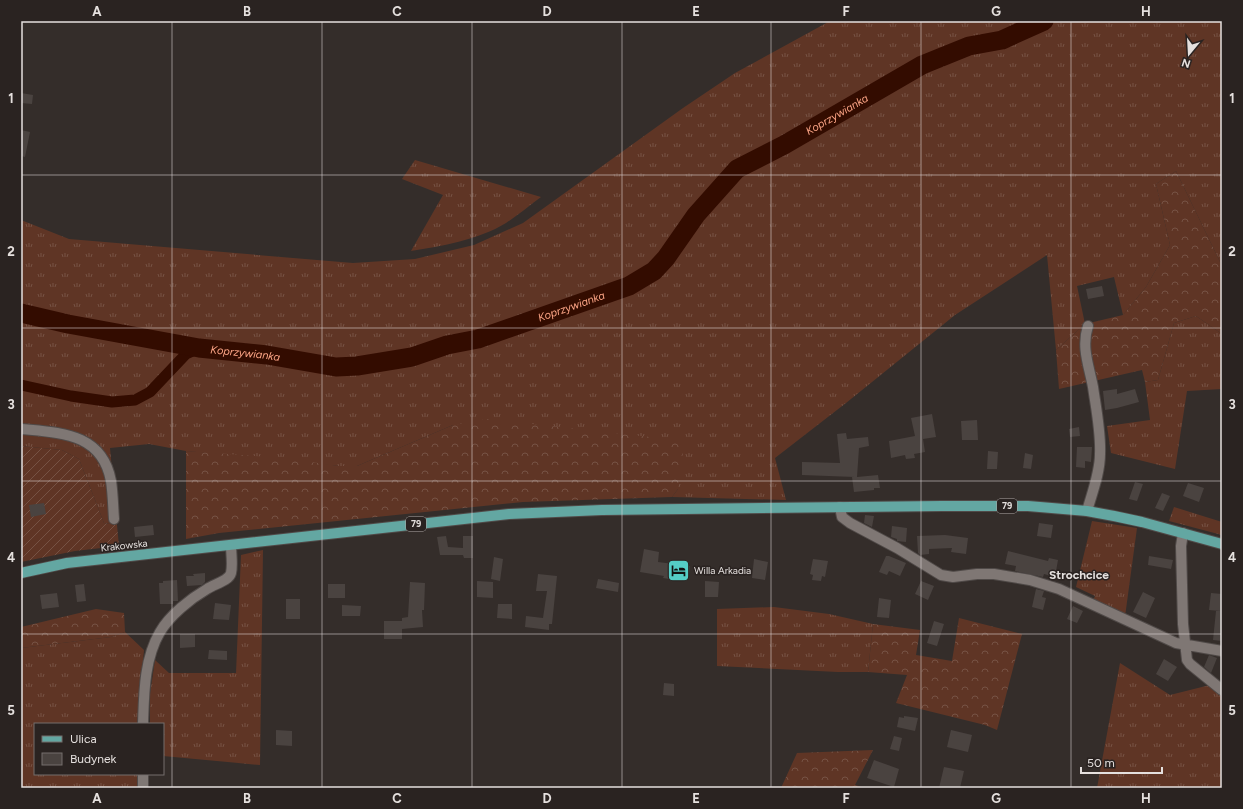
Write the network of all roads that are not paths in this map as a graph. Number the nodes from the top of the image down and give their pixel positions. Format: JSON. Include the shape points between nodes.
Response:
{"nodes":[{"id":1,"x":1088,"y":326,"type":"dead end"},
{"id":2,"x":21,"y":429,"type":"edge"},
{"id":3,"x":840,"y":507,"type":"junction"},
{"id":4,"x":1087,"y":511,"type":"junction"},
{"id":5,"x":114,"y":518,"type":"dead end"},
{"id":6,"x":1183,"y":533,"type":"junction"},
{"id":7,"x":1222,"y":544,"type":"edge"},
{"id":8,"x":231,"y":545,"type":"junction"},
{"id":9,"x":21,"y":573,"type":"edge"},
{"id":10,"x":1184,"y":645,"type":"junction"},
{"id":11,"x":1222,"y":651,"type":"edge"},
{"id":12,"x":1222,"y":690,"type":"edge"},
{"id":13,"x":143,"y":723,"type":"edge"},
{"id":14,"x":143,"y":775,"type":"edge"},
{"id":15,"x":143,"y":788,"type":"edge"}],
"edges":[{"from":1,"to":4,"type":"street","via":[[1084,345],[1095,402],[1100,454]]},
{"from":2,"to":5,"type":"street","via":[[66,434],[91,446],[100,455],[109,474]]},
{"from":3,"to":4,"type":"main road","number":"79","via":[[1028,506]]},
{"from":3,"to":8,"type":"main road","number":"79","via":[[602,510],[509,514]]},
{"from":3,"to":10,"type":"street","via":[[842,517],[850,524],[897,548],[940,575],[953,577],[994,574],[1048,585]]},
{"from":4,"to":6,"type":"main road","number":"79"},
{"from":6,"to":7,"type":"main road","number":"79"},
{"from":6,"to":10,"type":"street","via":[[1181,546]]},
{"from":8,"to":9,"type":"main road","name":"Krakowska","number":"79","via":[[67,563]]},
{"from":8,"to":13,"type":"street","via":[[229,578],[206,589],[175,613],[160,632],[151,654],[144,690]]},
{"from":10,"to":11,"type":"street"},
{"from":10,"to":12,"type":"street","via":[[1190,664]]},
{"from":14,"to":15,"type":"street"}]}
